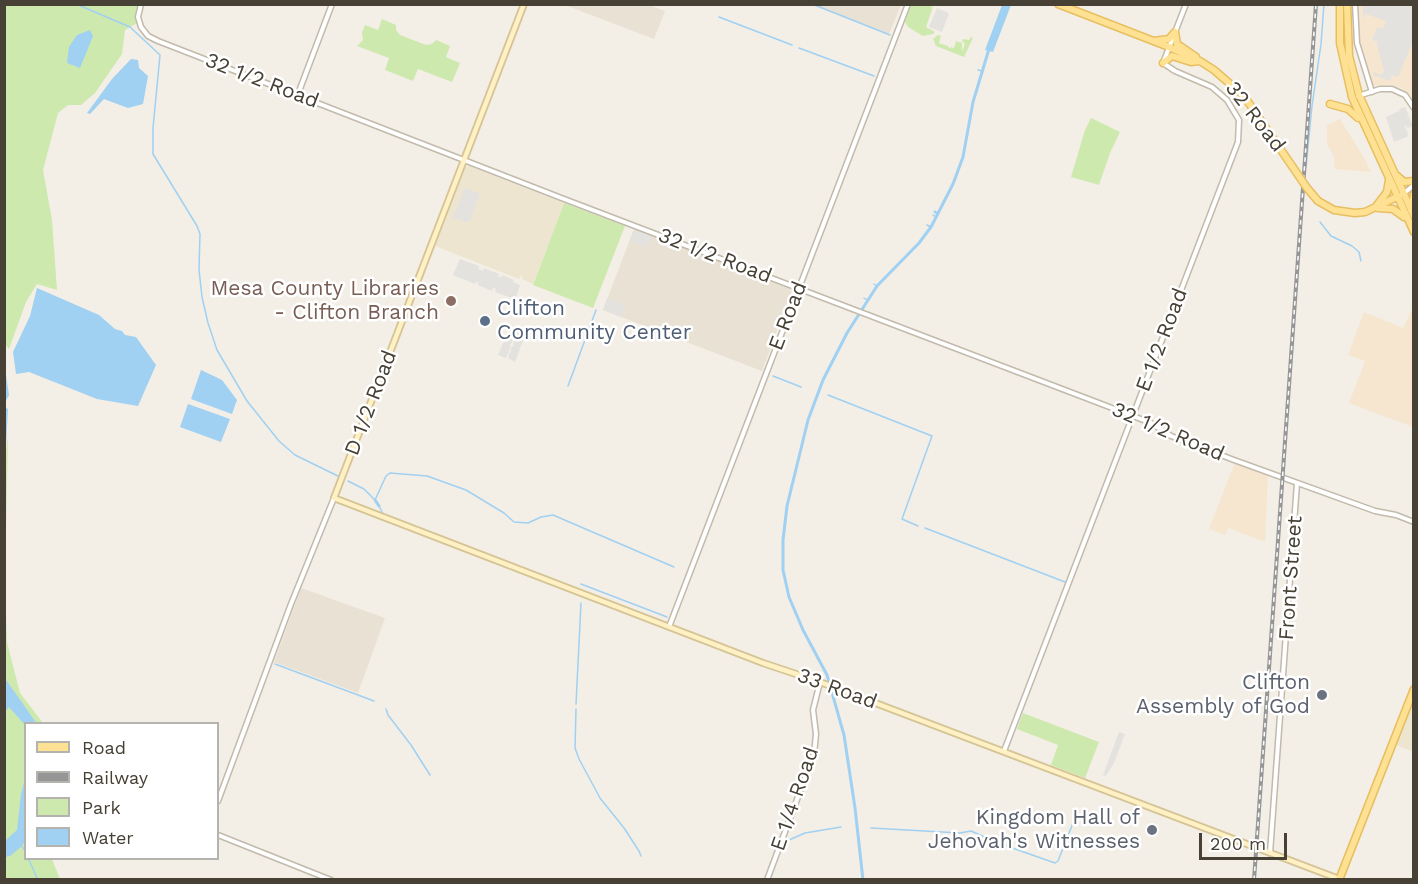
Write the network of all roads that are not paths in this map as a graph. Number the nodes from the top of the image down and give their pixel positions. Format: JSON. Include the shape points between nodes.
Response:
{"nodes":[{"id":1,"x":141,"y":4,"type":"edge"},
{"id":2,"x":333,"y":4,"type":"edge"},
{"id":3,"x":524,"y":4,"type":"edge"},
{"id":4,"x":908,"y":4,"type":"edge"},
{"id":5,"x":1058,"y":4,"type":"edge"},
{"id":6,"x":1186,"y":4,"type":"edge"},
{"id":7,"x":1340,"y":4,"type":"edge"},
{"id":8,"x":1347,"y":4,"type":"edge"},
{"id":9,"x":1355,"y":4,"type":"edge"},
{"id":10,"x":1175,"y":32,"type":"junction"},
{"id":11,"x":1153,"y":41,"type":"junction"},
{"id":12,"x":1169,"y":47,"type":"junction"},
{"id":13,"x":1200,"y":61,"type":"junction"},
{"id":14,"x":1163,"y":63,"type":"junction"},
{"id":15,"x":1372,"y":92,"type":"junction"},
{"id":16,"x":298,"y":94,"type":"junction"},
{"id":17,"x":1355,"y":96,"type":"junction"},
{"id":18,"x":1330,"y":104,"type":"dead end"},
{"id":19,"x":1413,"y":108,"type":"edge"},
{"id":20,"x":1364,"y":128,"type":"junction"},
{"id":21,"x":464,"y":160,"type":"junction"},
{"id":22,"x":1390,"y":167,"type":"junction"},
{"id":23,"x":1389,"y":180,"type":"junction"},
{"id":24,"x":1413,"y":183,"type":"edge"},
{"id":25,"x":1413,"y":193,"type":"edge"},
{"id":26,"x":1400,"y":196,"type":"junction"},
{"id":27,"x":1374,"y":208,"type":"junction"},
{"id":28,"x":1412,"y":213,"type":"edge"},
{"id":29,"x":1413,"y":230,"type":"edge"},
{"id":30,"x":799,"y":287,"type":"junction"},
{"id":31,"x":1133,"y":416,"type":"junction"},
{"id":32,"x":1297,"y":483,"type":"junction"},
{"id":33,"x":334,"y":498,"type":"junction"},
{"id":34,"x":1412,"y":520,"type":"edge"},
{"id":35,"x":669,"y":627,"type":"junction"},
{"id":36,"x":823,"y":683,"type":"junction"},
{"id":37,"x":1413,"y":688,"type":"edge"},
{"id":38,"x":1004,"y":751,"type":"junction"},
{"id":39,"x":219,"y":798,"type":"edge"},
{"id":40,"x":219,"y":835,"type":"edge"},
{"id":41,"x":1270,"y":853,"type":"junction"},
{"id":42,"x":331,"y":879,"type":"edge"},
{"id":43,"x":766,"y":879,"type":"edge"},
{"id":44,"x":1339,"y":879,"type":"edge"}],
"edges":[{"from":1,"to":16,"type":"street","name":"32 1/2 Road","via":[[139,22],[153,39]]},
{"from":2,"to":16,"type":"street"},
{"from":3,"to":21,"type":"main road","name":"D 1/2 Road"},
{"from":4,"to":30,"type":"street","name":"E Road"},
{"from":5,"to":11,"type":"main road","name":"32 Road"},
{"from":6,"to":10,"type":"street"},
{"from":7,"to":17,"type":"main road","via":[[1340,43]]},
{"from":8,"to":17,"type":"main road"},
{"from":9,"to":15,"type":"street","via":[[1357,44]]},
{"from":10,"to":11,"type":"main road","via":[[1169,39]]},
{"from":10,"to":12,"type":"street"},
{"from":10,"to":13,"type":"main road","via":[[1177,44]]},
{"from":11,"to":12,"type":"main road","name":"32 Road"},
{"from":12,"to":13,"type":"main road","name":"32 Road"},
{"from":12,"to":14,"type":"street"},
{"from":13,"to":14,"type":"main road","via":[[1172,56]]},
{"from":13,"to":27,"type":"main road","name":"32 Road","bridge":true,"via":[[1244,96],[1318,201],[1344,212]]},
{"from":14,"to":31,"type":"street","name":"E 1/2 Road","via":[[1219,92],[1237,115],[1240,132]]},
{"from":15,"to":17,"type":"street"},
{"from":15,"to":19,"type":"street","via":[[1396,90],[1408,98]]},
{"from":16,"to":21,"type":"street","name":"32 1/2 Road"},
{"from":17,"to":20,"type":"main road"},
{"from":17,"to":22,"type":"main road"},
{"from":18,"to":20,"type":"main road","via":[[1350,110]]},
{"from":20,"to":23,"type":"main road"},
{"from":21,"to":30,"type":"street","name":"32 1/2 Road"},
{"from":21,"to":33,"type":"main road","name":"D 1/2 Road"},
{"from":22,"to":24,"type":"main road","via":[[1400,180]]},
{"from":22,"to":26,"type":"main road"},
{"from":23,"to":26,"type":"main road"},
{"from":23,"to":27,"type":"main road","via":[[1387,192]]},
{"from":24,"to":26,"type":"street","name":"32 Road"},
{"from":25,"to":26,"type":"street","name":"32 Road"},
{"from":25,"to":28,"type":"main road"},
{"from":26,"to":27,"type":"main road","name":"32 Road"},
{"from":26,"to":28,"type":"main road"},
{"from":26,"to":29,"type":"main road"},
{"from":27,"to":29,"type":"main road","via":[[1396,210]]},
{"from":30,"to":31,"type":"street","name":"32 1/2 Road"},
{"from":30,"to":35,"type":"street","name":"E Road"},
{"from":31,"to":32,"type":"street","name":"32 1/2 Road","via":[[1171,436]]},
{"from":31,"to":38,"type":"street","name":"E 1/2 Road"},
{"from":32,"to":34,"type":"street","name":"32 1/2 Road"},
{"from":32,"to":41,"type":"street","name":"Front Street"},
{"from":33,"to":35,"type":"main road","name":"33 Road"},
{"from":33,"to":39,"type":"street","name":"D 1/2 Road"},
{"from":35,"to":36,"type":"main road","name":"33 Road"},
{"from":36,"to":38,"type":"main road","name":"33 Road"},
{"from":36,"to":43,"type":"street","name":"E 1/4 Road","via":[[813,710],[814,754]]},
{"from":37,"to":44,"type":"main road"},
{"from":38,"to":41,"type":"main road","name":"33 Road"},
{"from":40,"to":42,"type":"street"},
{"from":41,"to":44,"type":"main road","name":"33 Road"}]}
